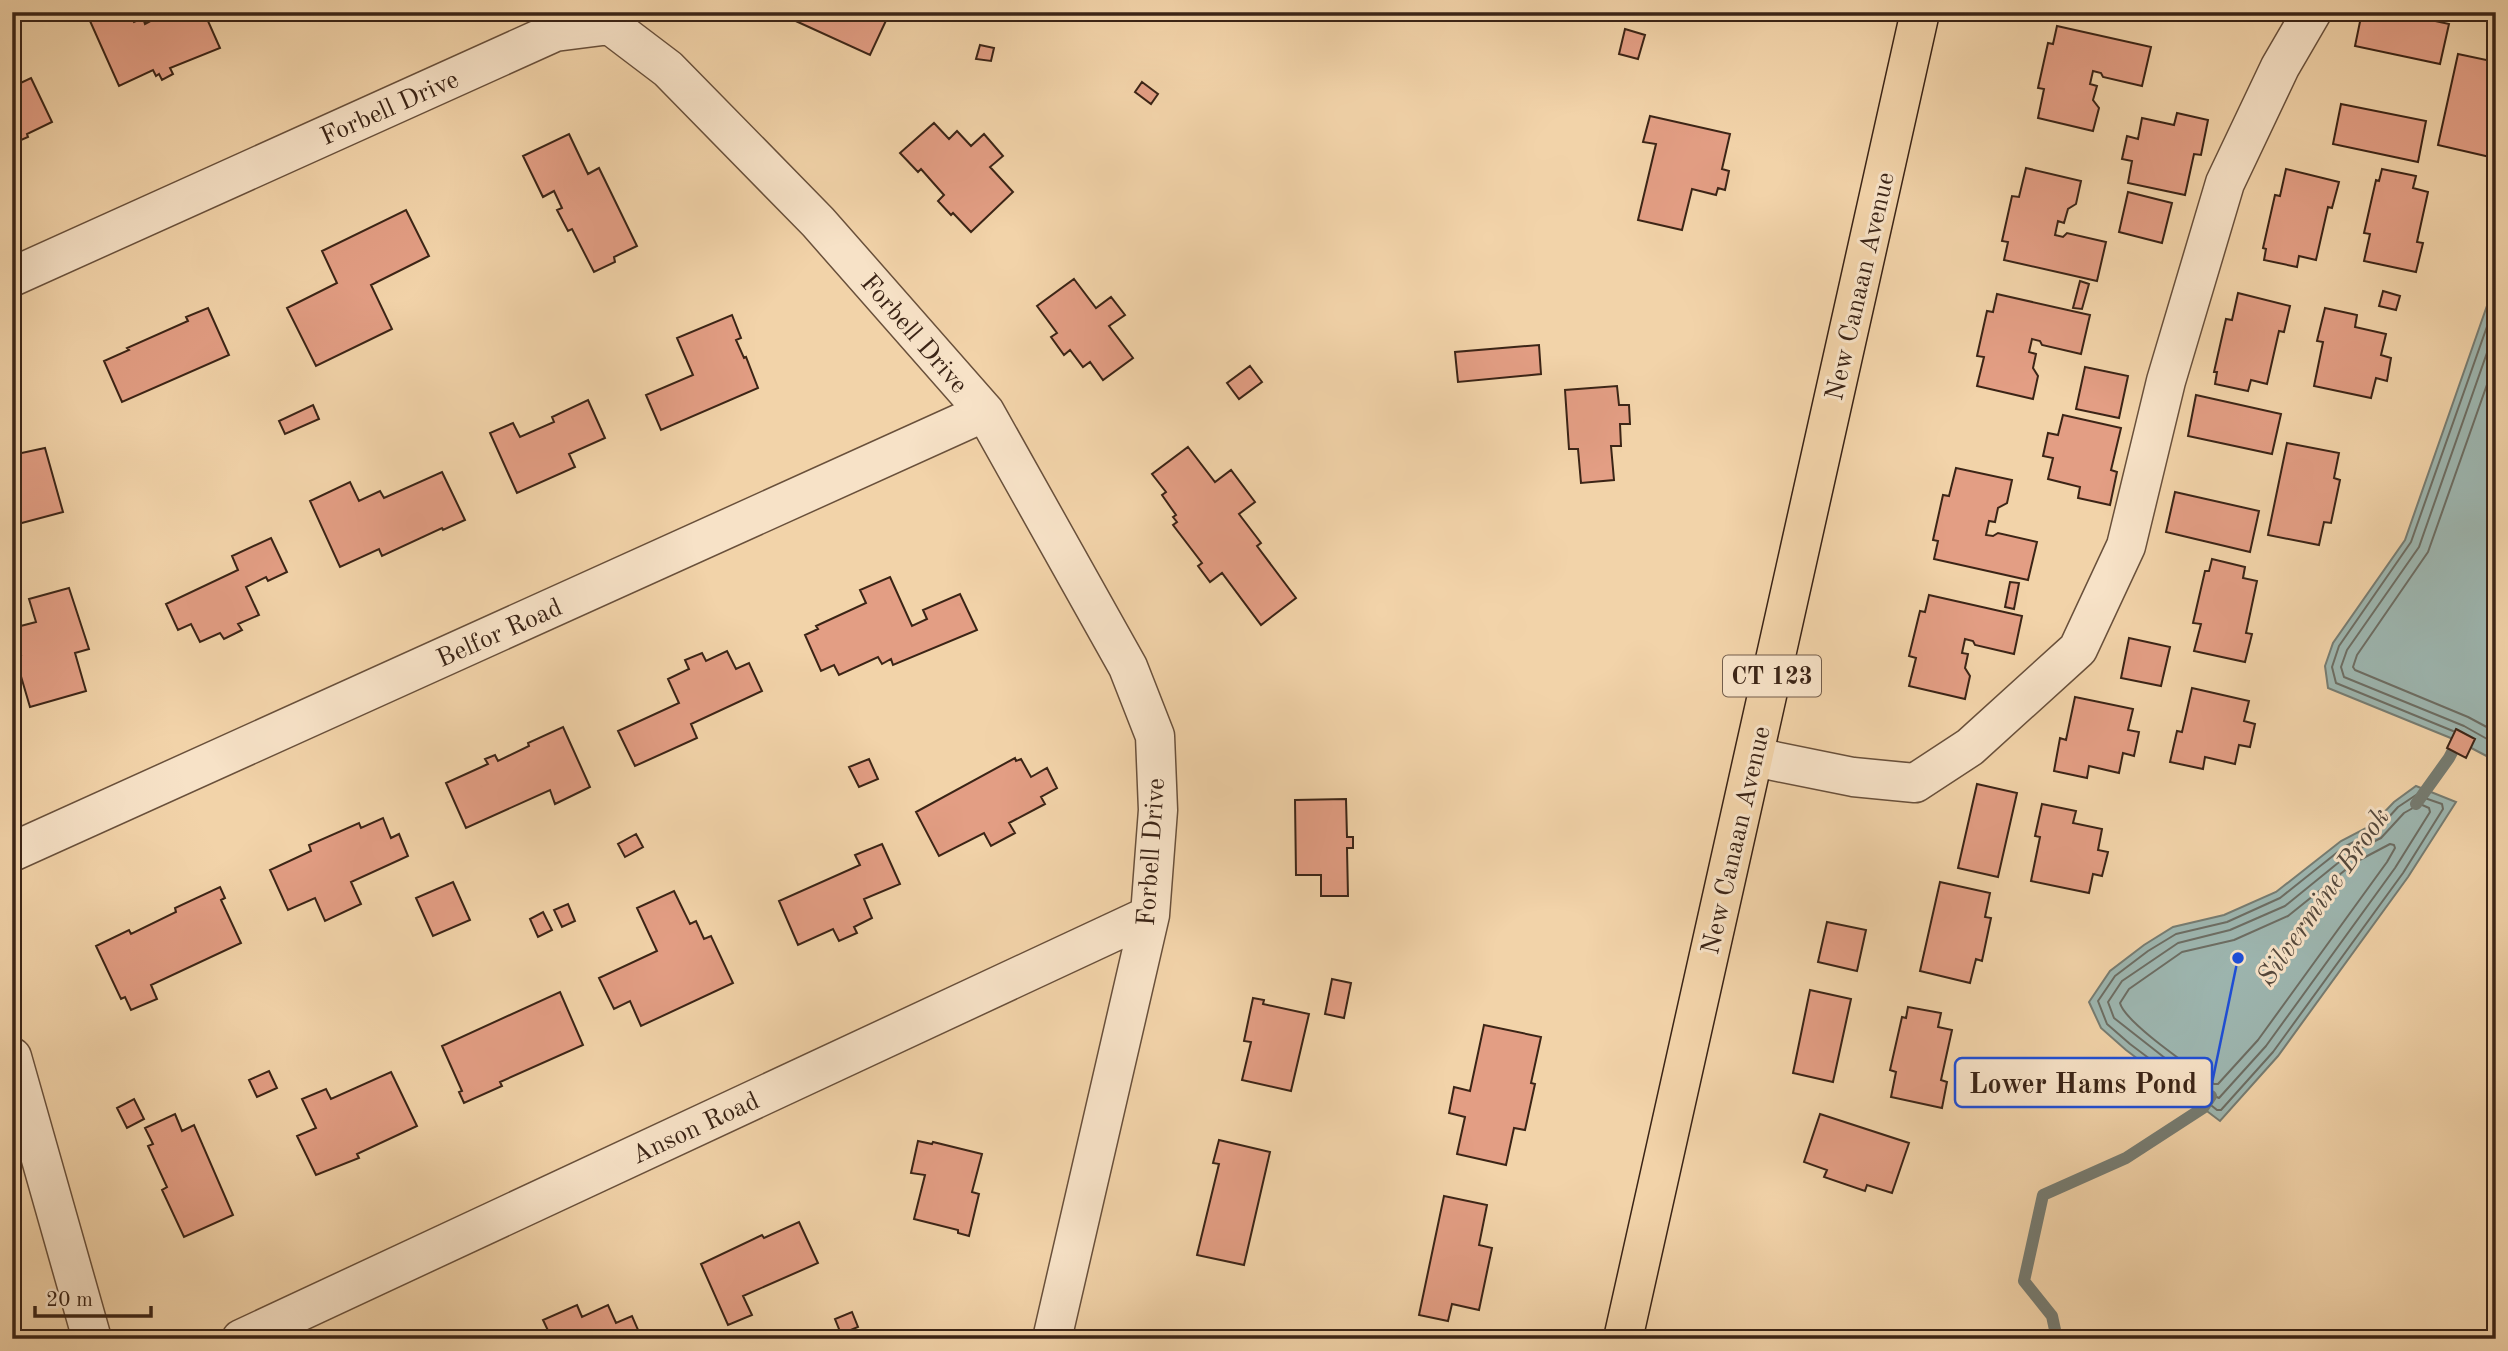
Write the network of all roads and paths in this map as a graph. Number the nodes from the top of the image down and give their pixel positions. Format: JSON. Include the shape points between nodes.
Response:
{"nodes":[{"id":1,"x":1920,"y":12,"type":"edge"},
{"id":2,"x":2312,"y":12,"type":"edge"},
{"id":3,"x":612,"y":19,"type":"edge"},
{"id":4,"x":12,"y":277,"type":"edge"},
{"id":5,"x":985,"y":412,"type":"junction"},
{"id":6,"x":1754,"y":757,"type":"junction"},
{"id":7,"x":12,"y":852,"type":"edge"},
{"id":8,"x":1150,"y":915,"type":"junction"},
{"id":9,"x":12,"y":1057,"type":"edge"},
{"id":10,"x":92,"y":1339,"type":"edge"},
{"id":11,"x":241,"y":1339,"type":"edge"},
{"id":12,"x":1052,"y":1339,"type":"edge"},
{"id":13,"x":1623,"y":1339,"type":"edge"}],
"edges":[{"from":1,"to":6,"type":"main road","name":"New Canaan Avenue","number":"CT 123"},
{"from":2,"to":6,"type":"street","via":[[2280,67],[2225,183],[2166,381],[2126,546],[2078,649],[1970,747],[1914,782],[1853,777]]},
{"from":3,"to":4,"type":"street","name":"Forbell Drive","via":[[555,32]]},
{"from":3,"to":5,"type":"street","name":"Forbell Drive","via":[[668,69],[818,222]]},
{"from":5,"to":7,"type":"street","name":"Belfor Road"},
{"from":5,"to":8,"type":"street","name":"Forbell Drive","via":[[1128,667],[1155,736],[1158,810]]},
{"from":6,"to":13,"type":"main road","name":"New Canaan Avenue","number":"CT 123"},
{"from":8,"to":11,"type":"street","name":"Anson Road"},
{"from":8,"to":12,"type":"street","name":"Forbell Drive"},
{"from":9,"to":10,"type":"street"}]}
